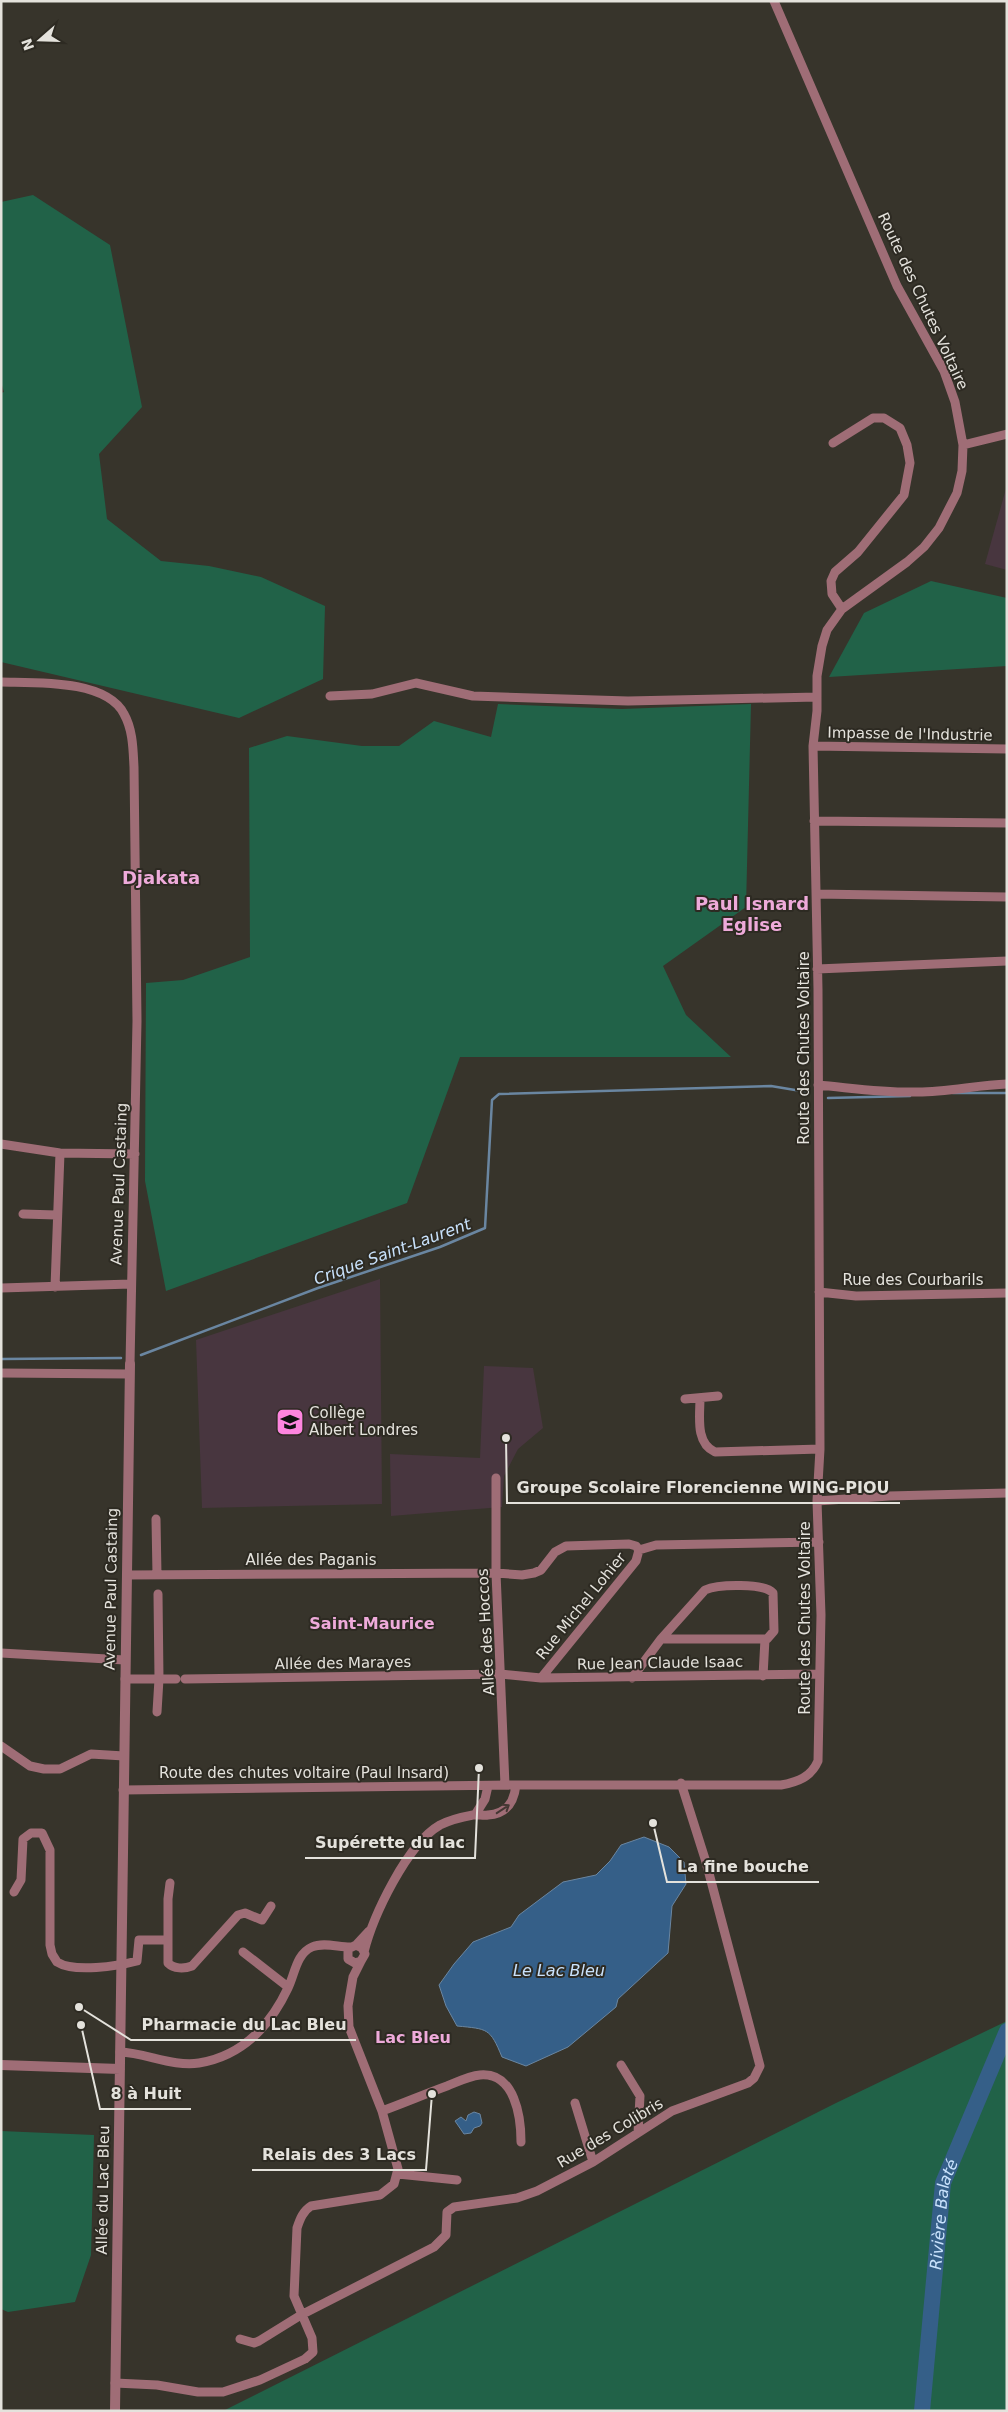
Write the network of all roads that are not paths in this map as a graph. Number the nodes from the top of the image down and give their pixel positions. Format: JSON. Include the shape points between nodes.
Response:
{"nodes":[{"id":1,"x":774,"y":1,"type":"edge"},
{"id":2,"x":1007,"y":434,"type":"edge"},
{"id":3,"x":833,"y":443,"type":"dead end"},
{"id":4,"x":964,"y":445,"type":"junction"},
{"id":5,"x":842,"y":609,"type":"junction"},
{"id":6,"x":1,"y":682,"type":"edge"},
{"id":7,"x":330,"y":696,"type":"dead end"},
{"id":8,"x":817,"y":696,"type":"junction"},
{"id":9,"x":812,"y":746,"type":"junction"},
{"id":10,"x":1007,"y":749,"type":"edge"},
{"id":11,"x":814,"y":821,"type":"junction"},
{"id":12,"x":1007,"y":823,"type":"edge"},
{"id":13,"x":816,"y":894,"type":"junction"},
{"id":14,"x":1007,"y":897,"type":"edge"},
{"id":15,"x":1007,"y":961,"type":"edge"},
{"id":16,"x":817,"y":969,"type":"junction"},
{"id":17,"x":1007,"y":1084,"type":"edge"},
{"id":18,"x":818,"y":1085,"type":"junction"},
{"id":19,"x":1,"y":1144,"type":"edge"},
{"id":20,"x":60,"y":1153,"type":"junction"},
{"id":21,"x":136,"y":1154,"type":"junction"},
{"id":22,"x":23,"y":1214,"type":"dead end"},
{"id":23,"x":56,"y":1215,"type":"junction"},
{"id":24,"x":131,"y":1284,"type":"junction"},
{"id":25,"x":55,"y":1287,"type":"junction"},
{"id":26,"x":1,"y":1288,"type":"edge"},
{"id":27,"x":819,"y":1292,"type":"junction"},
{"id":28,"x":1007,"y":1293,"type":"edge"},
{"id":29,"x":130,"y":1369,"type":"junction"},
{"id":30,"x":1,"y":1373,"type":"edge"},
{"id":31,"x":718,"y":1396,"type":"dead end"},
{"id":32,"x":700,"y":1398,"type":"junction"},
{"id":33,"x":685,"y":1399,"type":"dead end"},
{"id":34,"x":820,"y":1450,"type":"junction"},
{"id":35,"x":496,"y":1478,"type":"dead end"},
{"id":36,"x":1007,"y":1493,"type":"edge"},
{"id":37,"x":817,"y":1501,"type":"junction"},
{"id":38,"x":156,"y":1519,"type":"dead end"},
{"id":39,"x":819,"y":1542,"type":"junction"},
{"id":40,"x":639,"y":1550,"type":"junction"},
{"id":41,"x":496,"y":1573,"type":"junction"},
{"id":42,"x":127,"y":1574,"type":"junction"},
{"id":43,"x":156,"y":1574,"type":"junction"},
{"id":44,"x":158,"y":1594,"type":"dead end"},
{"id":45,"x":661,"y":1639,"type":"junction"},
{"id":46,"x":765,"y":1640,"type":"junction"},
{"id":47,"x":1,"y":1653,"type":"edge"},
{"id":48,"x":126,"y":1660,"type":"junction"},
{"id":49,"x":501,"y":1674,"type":"junction"},
{"id":50,"x":820,"y":1674,"type":"junction"},
{"id":51,"x":763,"y":1676,"type":"junction"},
{"id":52,"x":541,"y":1678,"type":"junction"},
{"id":53,"x":632,"y":1678,"type":"junction"},
{"id":54,"x":125,"y":1679,"type":"junction"},
{"id":55,"x":159,"y":1679,"type":"junction"},
{"id":56,"x":157,"y":1712,"type":"dead end"},
{"id":57,"x":1,"y":1746,"type":"edge"},
{"id":58,"x":124,"y":1756,"type":"junction"},
{"id":59,"x":812,"y":1772,"type":"joint"},
{"id":60,"x":681,"y":1784,"type":"junction"},
{"id":61,"x":505,"y":1785,"type":"junction"},
{"id":62,"x":516,"y":1785,"type":"junction"},
{"id":63,"x":488,"y":1786,"type":"junction"},
{"id":64,"x":124,"y":1790,"type":"junction"},
{"id":65,"x":475,"y":1815,"type":"junction"},
{"id":66,"x":170,"y":1883,"type":"dead end"},
{"id":67,"x":14,"y":1892,"type":"dead end"},
{"id":68,"x":270,"y":1906,"type":"dead end"},
{"id":69,"x":370,"y":1930,"type":"junction"},
{"id":70,"x":167,"y":1940,"type":"junction"},
{"id":71,"x":353,"y":1946,"type":"junction"},
{"id":72,"x":334,"y":1947,"type":"junction"},
{"id":73,"x":243,"y":1952,"type":"dead end"},
{"id":74,"x":364,"y":1952,"type":"junction"},
{"id":75,"x":348,"y":1958,"type":"junction"},
{"id":76,"x":360,"y":1961,"type":"junction"},
{"id":77,"x":121,"y":1965,"type":"junction"},
{"id":78,"x":353,"y":1977,"type":"junction"},
{"id":79,"x":288,"y":1988,"type":"junction"},
{"id":80,"x":120,"y":2052,"type":"junction"},
{"id":81,"x":622,"y":2064,"type":"dead end"},
{"id":82,"x":1,"y":2065,"type":"edge"},
{"id":83,"x":120,"y":2068,"type":"junction"},
{"id":84,"x":575,"y":2103,"type":"dead end"},
{"id":85,"x":382,"y":2111,"type":"junction"},
{"id":86,"x":638,"y":2133,"type":"junction"},
{"id":87,"x":522,"y":2142,"type":"dead end"},
{"id":88,"x":594,"y":2162,"type":"junction"},
{"id":89,"x":398,"y":2174,"type":"junction"},
{"id":90,"x":457,"y":2180,"type":"dead end"},
{"id":91,"x":301,"y":2315,"type":"junction"},
{"id":92,"x":240,"y":2339,"type":"dead end"},
{"id":93,"x":116,"y":2383,"type":"junction"},
{"id":94,"x":115,"y":2411,"type":"edge"}],
"edges":[{"from":1,"to":4,"type":"street","name":"Route des Chutes Voltaire","via":[[897,286],[944,372],[955,402]]},
{"from":2,"to":4,"type":"street"},
{"from":3,"to":5,"type":"street","via":[[873,418],[884,418],[900,428],[910,462],[904,495],[858,552],[835,572],[831,581],[832,594]]},
{"from":4,"to":5,"type":"street","name":"Route des Chutes Voltaire","via":[[957,493],[939,528],[907,562]]},
{"from":5,"to":8,"type":"street","name":"Route des Chutes Voltaire","via":[[827,630],[822,646]]},
{"from":6,"to":21,"type":"street","name":"Avenue Paul Castaing","via":[[55,684],[98,692],[123,711],[132,734],[136,885]]},
{"from":7,"to":8,"type":"street","via":[[372,694],[416,683],[482,696],[628,701]]},
{"from":8,"to":9,"type":"street","name":"Route des Chutes Voltaire"},
{"from":9,"to":10,"type":"street","name":"Impasse de l'Industrie"},
{"from":9,"to":11,"type":"street","name":"Route des Chutes Voltaire"},
{"from":11,"to":12,"type":"street"},
{"from":11,"to":13,"type":"street","name":"Route des Chutes Voltaire"},
{"from":13,"to":14,"type":"street"},
{"from":13,"to":16,"type":"street","name":"Route des Chutes Voltaire"},
{"from":15,"to":16,"type":"street"},
{"from":16,"to":18,"type":"street","name":"Route des Chutes Voltaire"},
{"from":17,"to":18,"type":"street","via":[[920,1092],[869,1092]]},
{"from":18,"to":27,"type":"street","name":"Route des Chutes Voltaire"},
{"from":19,"to":20,"type":"street"},
{"from":20,"to":21,"type":"street"},
{"from":20,"to":23,"type":"street"},
{"from":21,"to":24,"type":"street","name":"Avenue Paul Castaing"},
{"from":22,"to":23,"type":"street"},
{"from":23,"to":25,"type":"street"},
{"from":24,"to":25,"type":"street"},
{"from":24,"to":29,"type":"street","name":"Avenue Paul Castaing"},
{"from":25,"to":26,"type":"street"},
{"from":27,"to":28,"type":"street","name":"Rue des Courbarils","via":[[856,1296]]},
{"from":27,"to":34,"type":"street","name":"Route des Chutes Voltaire"},
{"from":29,"to":30,"type":"street"},
{"from":29,"to":42,"type":"street","name":"Avenue Paul Castaing"},
{"from":31,"to":32,"type":"street"},
{"from":32,"to":33,"type":"street"},
{"from":32,"to":34,"type":"street","via":[[701,1436],[714,1452]]},
{"from":34,"to":37,"type":"street","name":"Route des Chutes Voltaire"},
{"from":35,"to":41,"type":"street","name":"Allée des Hoccos"},
{"from":36,"to":37,"type":"street"},
{"from":37,"to":39,"type":"street","name":"Route des Chutes Voltaire"},
{"from":38,"to":43,"type":"street"},
{"from":39,"to":40,"type":"street","via":[[656,1545]]},
{"from":39,"to":50,"type":"street","name":"Route des Chutes Voltaire"},
{"from":40,"to":41,"type":"street","name":"Allée des Paganis","via":[[629,1544],[566,1546],[555,1552],[541,1570],[534,1573]]},
{"from":40,"to":52,"type":"street","name":"Rue Michel Lohier","via":[[636,1561]]},
{"from":41,"to":43,"type":"street","name":"Allée des Paganis"},
{"from":41,"to":49,"type":"street","name":"Allée des Hoccos"},
{"from":42,"to":43,"type":"street","name":"Allée des Paganis"},
{"from":42,"to":48,"type":"street","name":"Avenue Paul Castaing"},
{"from":44,"to":55,"type":"street"},
{"from":45,"to":46,"type":"street"},
{"from":45,"to":46,"type":"street","via":[[703,1592],[715,1586],[762,1586],[772,1591],[774,1596],[774,1631]]},
{"from":45,"to":53,"type":"street"},
{"from":46,"to":51,"type":"street"},
{"from":47,"to":48,"type":"street"},
{"from":48,"to":54,"type":"street","name":"Avenue Paul Castaing"},
{"from":49,"to":52,"type":"street","name":"Rue Jean Claude Isaac"},
{"from":49,"to":55,"type":"street","name":"Allée des Marayes"},
{"from":49,"to":61,"type":"street","name":"Allée des Hoccos"},
{"from":50,"to":51,"type":"street","name":"Rue Jean Claude Isaac"},
{"from":50,"to":59,"type":"street","name":"Route des Chutes Voltaire","via":[[819,1753]]},
{"from":51,"to":53,"type":"street","name":"Rue Jean Claude Isaac"},
{"from":52,"to":53,"type":"street","name":"Rue Jean Claude Isaac"},
{"from":54,"to":55,"type":"street","name":"Allée des Marayes"},
{"from":54,"to":58,"type":"street","name":"Avenue Paul Castaing"},
{"from":55,"to":56,"type":"street"},
{"from":57,"to":58,"type":"street","via":[[30,1766],[44,1769],[60,1768],[92,1754]]},
{"from":58,"to":64,"type":"street","name":"Avenue Paul Castaing"},
{"from":59,"to":60,"type":"street","name":"Route des chutes voltaire (Paul Insard)","via":[[802,1779],[781,1785]]},
{"from":60,"to":62,"type":"street","name":"Route des chutes voltaire (Paul Insard)"},
{"from":60,"to":86,"type":"street","name":"Rue des Colibris","via":[[706,1862],[760,2066],[748,2083],[672,2111]]},
{"from":61,"to":62,"type":"street","name":"Route des chutes voltaire (Paul Insard)"},
{"from":61,"to":63,"type":"street","name":"Route des chutes voltaire (Paul Insard)"},
{"from":65,"to":62,"type":"street","one_way":true,"via":[[506,1810],[513,1800]]},
{"from":63,"to":64,"type":"street","name":"Route des chutes voltaire (Paul Insard)"},
{"from":63,"to":65,"type":"street","via":[[486,1799]]},
{"from":64,"to":77,"type":"street","name":"Allée du Lac Bleu"},
{"from":65,"to":69,"type":"street","via":[[440,1825],[426,1835],[406,1858]]},
{"from":66,"to":70,"type":"street"},
{"from":67,"to":77,"type":"street","via":[[20,1880],[24,1839],[31,1833],[42,1833],[50,1850],[50,1945],[54,1959],[66,1967]]},
{"from":68,"to":70,"type":"street","via":[[262,1920],[245,1913],[238,1915],[192,1966],[185,1969],[168,1963]]},
{"from":69,"to":71,"type":"street"},
{"from":69,"to":74,"type":"street"},
{"from":70,"to":77,"type":"street","via":[[139,1940],[137,1961]]},
{"from":71,"to":72,"type":"street"},
{"from":71,"to":74,"type":"street","via":[[360,1946]]},
{"from":71,"to":75,"type":"street"},
{"from":72,"to":75,"type":"street"},
{"from":72,"to":79,"type":"street","via":[[316,1945],[306,1950]]},
{"from":73,"to":79,"type":"street"},
{"from":74,"to":76,"type":"street"},
{"from":75,"to":76,"type":"street","via":[[353,1962]]},
{"from":75,"to":78,"type":"street"},
{"from":76,"to":78,"type":"street"},
{"from":77,"to":80,"type":"street","name":"Allée du Lac Bleu"},
{"from":78,"to":85,"type":"street","via":[[348,2006],[349,2027]]},
{"from":79,"to":80,"type":"street","via":[[260,2032],[219,2058],[196,2064]]},
{"from":80,"to":83,"type":"street","name":"Allée du Lac Bleu"},
{"from":81,"to":86,"type":"street","via":[[640,2096]]},
{"from":82,"to":83,"type":"street"},
{"from":83,"to":93,"type":"street","name":"Allée du Lac Bleu"},
{"from":84,"to":88,"type":"street"},
{"from":85,"to":87,"type":"street","via":[[470,2077],[486,2075],[500,2081],[513,2095],[520,2115]]},
{"from":85,"to":89,"type":"street"},
{"from":86,"to":88,"type":"street","name":"Rue des Colibris"},
{"from":88,"to":91,"type":"street","name":"Rue des Colibris","via":[[525,2196],[454,2206],[447,2212],[446,2235],[439,2243]]},
{"from":89,"to":90,"type":"street"},
{"from":89,"to":91,"type":"street","via":[[390,2189],[380,2195],[319,2204],[305,2210],[297,2228],[294,2287]]},
{"from":91,"to":92,"type":"street","name":"Rue des Colibris","via":[[254,2343]]},
{"from":91,"to":93,"type":"street","via":[[314,2344],[311,2354],[244,2386],[213,2393]]},
{"from":93,"to":94,"type":"street","name":"Allée du Lac Bleu"}]}
